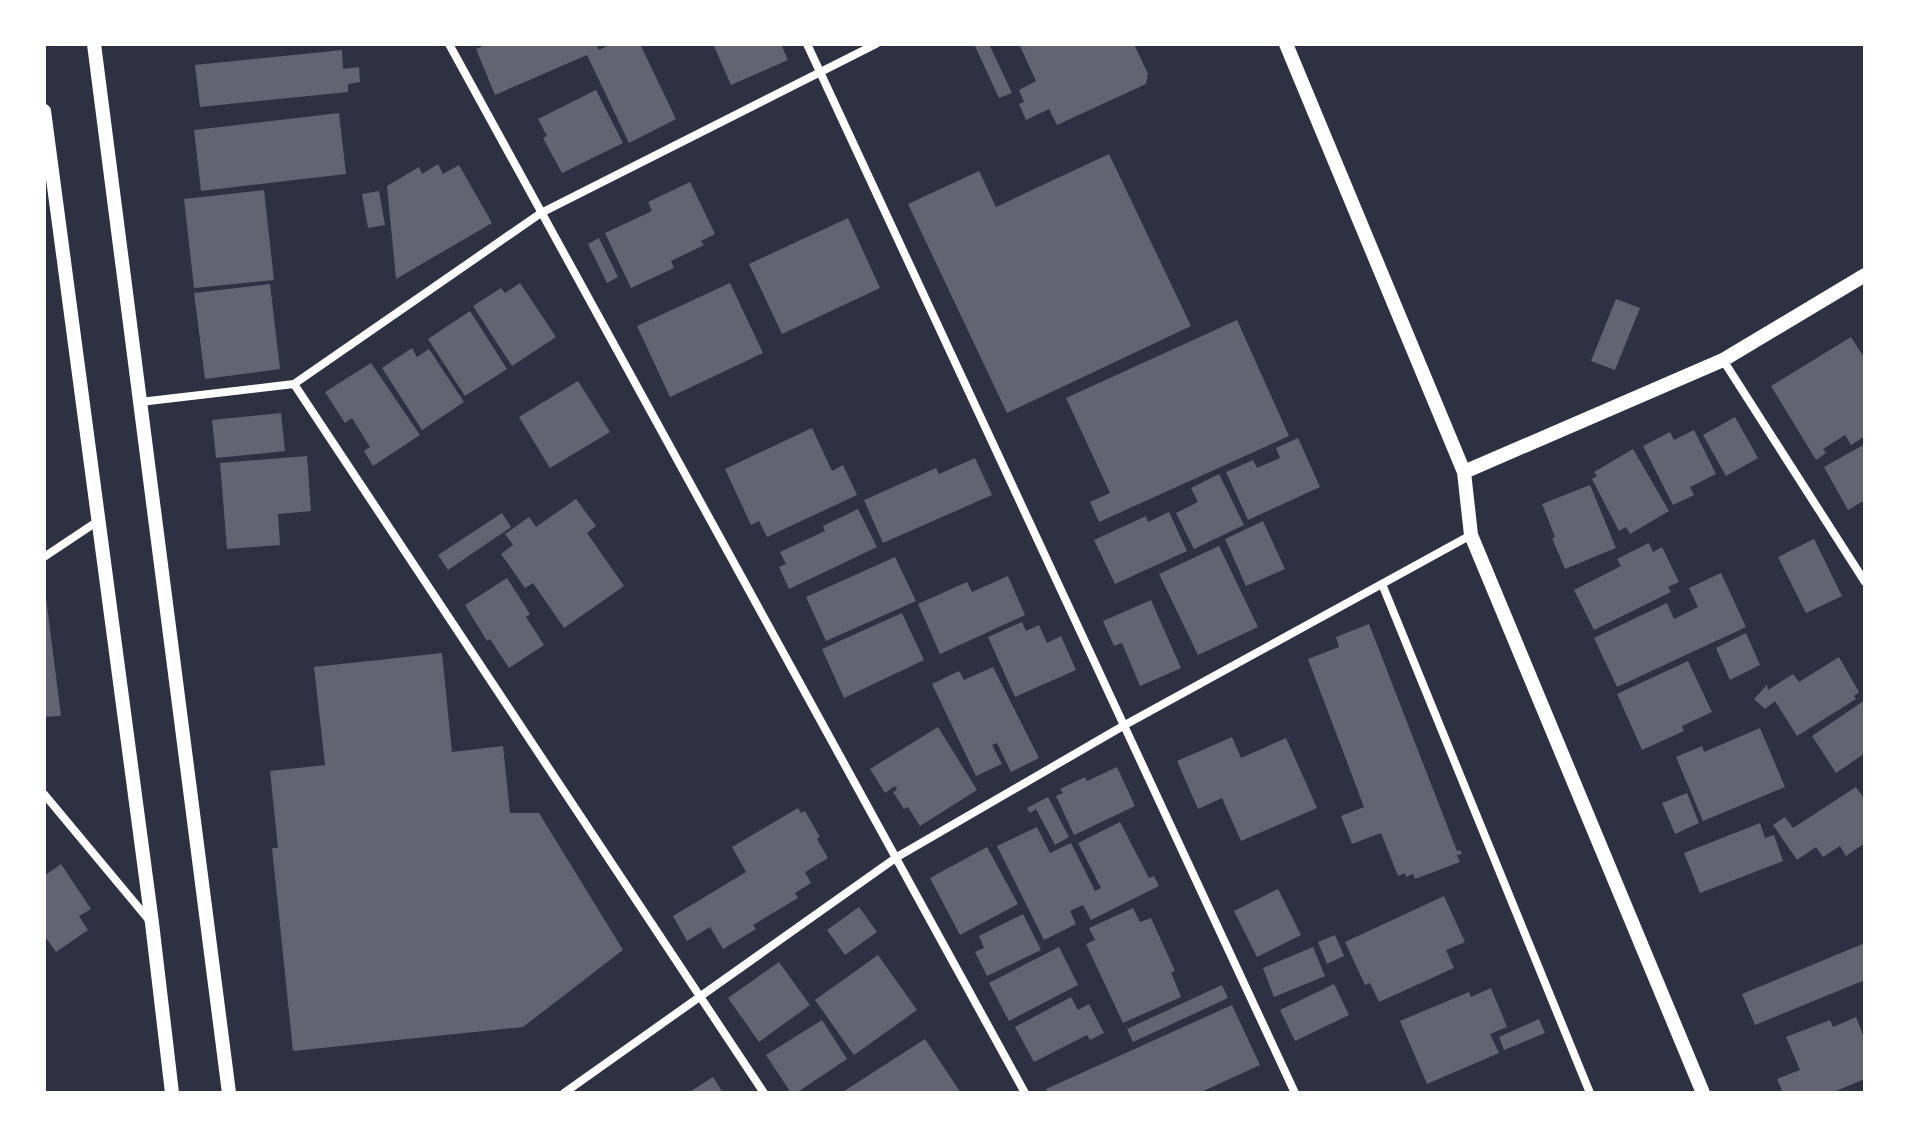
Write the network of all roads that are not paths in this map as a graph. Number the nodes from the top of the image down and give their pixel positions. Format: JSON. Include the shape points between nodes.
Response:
{"nodes":[{"id":1,"x":94,"y":44,"type":"edge"},
{"id":2,"x":449,"y":44,"type":"edge"},
{"id":3,"x":807,"y":44,"type":"edge"},
{"id":4,"x":876,"y":44,"type":"edge"},
{"id":5,"x":1286,"y":44,"type":"edge"},
{"id":6,"x":819,"y":71,"type":"junction"},
{"id":7,"x":44,"y":111,"type":"edge"},
{"id":8,"x":541,"y":213,"type":"junction"},
{"id":9,"x":1865,"y":275,"type":"edge"},
{"id":10,"x":1723,"y":360,"type":"junction"},
{"id":11,"x":294,"y":384,"type":"junction"},
{"id":12,"x":140,"y":402,"type":"junction"},
{"id":13,"x":1464,"y":472,"type":"junction"},
{"id":14,"x":98,"y":521,"type":"junction"},
{"id":15,"x":1471,"y":535,"type":"junction"},
{"id":16,"x":44,"y":557,"type":"edge"},
{"id":17,"x":1865,"y":582,"type":"edge"},
{"id":18,"x":1382,"y":584,"type":"junction"},
{"id":19,"x":1123,"y":726,"type":"junction"},
{"id":20,"x":44,"y":794,"type":"edge"},
{"id":21,"x":897,"y":857,"type":"junction"},
{"id":22,"x":152,"y":923,"type":"junction"},
{"id":23,"x":700,"y":995,"type":"junction"},
{"id":24,"x":172,"y":1093,"type":"edge"},
{"id":25,"x":229,"y":1093,"type":"edge"},
{"id":26,"x":564,"y":1093,"type":"edge"},
{"id":27,"x":764,"y":1093,"type":"edge"},
{"id":28,"x":1025,"y":1093,"type":"edge"},
{"id":29,"x":1295,"y":1093,"type":"edge"},
{"id":30,"x":1590,"y":1093,"type":"edge"},
{"id":31,"x":1703,"y":1093,"type":"edge"}],
"edges":[{"from":1,"to":12,"type":"street"},
{"from":2,"to":8,"type":"street"},
{"from":3,"to":6,"type":"street"},
{"from":4,"to":6,"type":"street"},
{"from":5,"to":13,"type":"street"},
{"from":6,"to":8,"type":"street"},
{"from":6,"to":19,"type":"street"},
{"from":7,"to":14,"type":"street"},
{"from":8,"to":11,"type":"street"},
{"from":8,"to":21,"type":"street"},
{"from":9,"to":10,"type":"street"},
{"from":10,"to":13,"type":"street"},
{"from":10,"to":17,"type":"street"},
{"from":11,"to":12,"type":"street"},
{"from":11,"to":23,"type":"street"},
{"from":12,"to":25,"type":"street"},
{"from":13,"to":15,"type":"street"},
{"from":14,"to":16,"type":"street"},
{"from":14,"to":22,"type":"street"},
{"from":15,"to":18,"type":"street"},
{"from":15,"to":31,"type":"street"},
{"from":18,"to":19,"type":"street"},
{"from":18,"to":30,"type":"street"},
{"from":19,"to":21,"type":"street"},
{"from":19,"to":29,"type":"street"},
{"from":20,"to":22,"type":"street"},
{"from":21,"to":23,"type":"street"},
{"from":21,"to":28,"type":"street"},
{"from":22,"to":24,"type":"street"},
{"from":23,"to":26,"type":"street"},
{"from":23,"to":27,"type":"street"}]}
